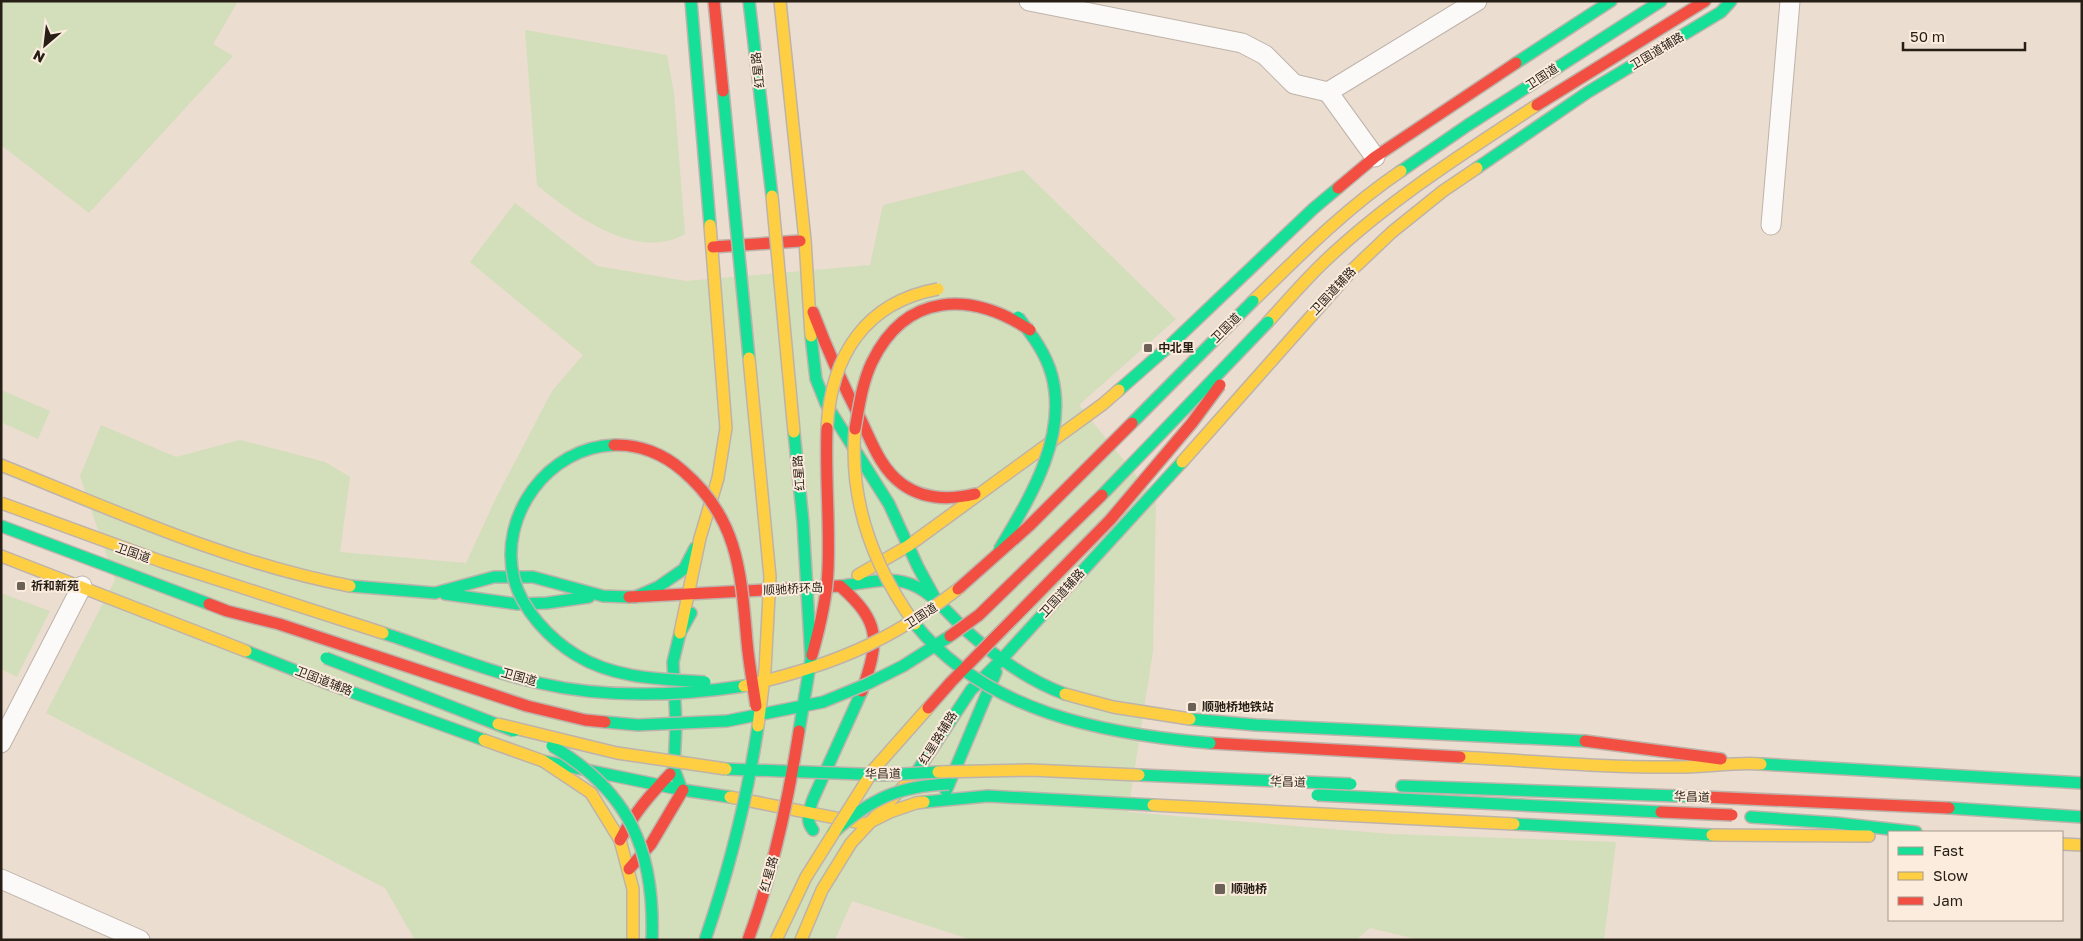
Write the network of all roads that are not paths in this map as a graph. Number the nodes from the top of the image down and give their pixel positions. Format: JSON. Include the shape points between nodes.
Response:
{"nodes":[{"id":1,"x":691,"y":1,"type":"edge"},
{"id":2,"x":714,"y":1,"type":"edge"},
{"id":3,"x":749,"y":1,"type":"edge"},
{"id":4,"x":780,"y":1,"type":"edge"},
{"id":5,"x":1029,"y":1,"type":"edge"},
{"id":6,"x":1477,"y":1,"type":"edge"},
{"id":7,"x":1611,"y":1,"type":"edge"},
{"id":8,"x":1661,"y":1,"type":"edge"},
{"id":9,"x":1705,"y":1,"type":"edge"},
{"id":10,"x":1731,"y":1,"type":"edge"},
{"id":11,"x":1790,"y":1,"type":"edge"},
{"id":12,"x":1328,"y":92,"type":"junction"},
{"id":13,"x":1375,"y":157,"type":"junction"},
{"id":14,"x":1771,"y":224,"type":"dead end"},
{"id":15,"x":805,"y":240,"type":"junction"},
{"id":16,"x":712,"y":247,"type":"junction"},
{"id":17,"x":947,"y":288,"type":"dead end"},
{"id":18,"x":995,"y":300,"type":"dead end"},
{"id":19,"x":810,"y":305,"type":"junction"},
{"id":20,"x":1268,"y":322,"type":"junction"},
{"id":21,"x":1030,"y":330,"type":"junction"},
{"id":22,"x":1110,"y":411,"type":"junction"},
{"id":23,"x":835,"y":419,"type":"junction"},
{"id":24,"x":882,"y":460,"type":"junction"},
{"id":25,"x":1,"y":465,"type":"edge"},
{"id":26,"x":1170,"y":473,"type":"junction"},
{"id":27,"x":873,"y":476,"type":"junction"},
{"id":28,"x":888,"y":486,"type":"junction"},
{"id":29,"x":39,"y":491,"type":"junction"},
{"id":30,"x":976,"y":494,"type":"junction"},
{"id":31,"x":926,"y":497,"type":"junction"},
{"id":32,"x":1,"y":503,"type":"edge"},
{"id":33,"x":889,"y":504,"type":"junction"},
{"id":34,"x":1,"y":526,"type":"edge"},
{"id":35,"x":700,"y":538,"type":"junction"},
{"id":36,"x":908,"y":546,"type":"junction"},
{"id":37,"x":12,"y":553,"type":"edge"},
{"id":38,"x":992,"y":562,"type":"junction"},
{"id":39,"x":840,"y":577,"type":"junction"},
{"id":40,"x":82,"y":586,"type":"junction"},
{"id":41,"x":435,"y":593,"type":"junction"},
{"id":42,"x":713,"y":593,"type":"junction"},
{"id":43,"x":688,"y":594,"type":"junction"},
{"id":44,"x":603,"y":596,"type":"junction"},
{"id":45,"x":635,"y":597,"type":"junction"},
{"id":46,"x":936,"y":600,"type":"junction"},
{"id":47,"x":657,"y":608,"type":"dead end"},
{"id":48,"x":227,"y":611,"type":"junction"},
{"id":49,"x":359,"y":616,"type":"dead end"},
{"id":50,"x":669,"y":619,"type":"dead end"},
{"id":51,"x":680,"y":632,"type":"junction"},
{"id":52,"x":268,"y":633,"type":"dead end"},
{"id":53,"x":313,"y":653,"type":"dead end"},
{"id":54,"x":811,"y":659,"type":"junction"},
{"id":55,"x":1002,"y":659,"type":"junction"},
{"id":56,"x":741,"y":685,"type":"junction"},
{"id":57,"x":348,"y":691,"type":"junction"},
{"id":58,"x":498,"y":724,"type":"junction"},
{"id":59,"x":758,"y":730,"type":"junction"},
{"id":60,"x":1,"y":743,"type":"edge"},
{"id":61,"x":543,"y":761,"type":"junction"},
{"id":62,"x":1745,"y":763,"type":"junction"},
{"id":63,"x":674,"y":769,"type":"junction"},
{"id":64,"x":2081,"y":783,"type":"edge"},
{"id":65,"x":961,"y":784,"type":"dead end"},
{"id":66,"x":1356,"y":784,"type":"dead end"},
{"id":67,"x":660,"y":785,"type":"junction"},
{"id":68,"x":1390,"y":785,"type":"dead end"},
{"id":69,"x":1138,"y":787,"type":"dead end"},
{"id":70,"x":683,"y":790,"type":"junction"},
{"id":71,"x":1216,"y":790,"type":"dead end"},
{"id":72,"x":1305,"y":794,"type":"dead end"},
{"id":73,"x":943,"y":799,"type":"junction"},
{"id":74,"x":808,"y":814,"type":"junction"},
{"id":75,"x":2082,"y":817,"type":"edge"},
{"id":76,"x":866,"y":824,"type":"junction"},
{"id":77,"x":1907,"y":831,"type":"edge"},
{"id":78,"x":833,"y":833,"type":"junction"},
{"id":79,"x":1888,"y":836,"type":"edge"},
{"id":80,"x":620,"y":840,"type":"junction"},
{"id":81,"x":2063,"y":844,"type":"edge"},
{"id":82,"x":2082,"y":845,"type":"edge"},
{"id":83,"x":628,"y":870,"type":"junction"},
{"id":84,"x":1,"y":878,"type":"edge"},
{"id":85,"x":822,"y":890,"type":"junction"},
{"id":86,"x":140,"y":940,"type":"edge"},
{"id":87,"x":633,"y":940,"type":"edge"},
{"id":88,"x":652,"y":940,"type":"edge"},
{"id":89,"x":706,"y":940,"type":"edge"},
{"id":90,"x":748,"y":940,"type":"edge"},
{"id":91,"x":776,"y":940,"type":"edge"},
{"id":92,"x":801,"y":940,"type":"edge"}],
"edges":[{"from":1,"to":16,"type":"main road"},
{"from":2,"to":59,"type":"main road","bridge":true,"via":[[770,577],[768,648]]},
{"from":3,"to":54,"type":"main road","name":"红星路","bridge":true,"via":[[771,183],[802,503]]},
{"from":4,"to":15,"type":"main road"},
{"from":5,"to":12,"type":"street","via":[[1242,43],[1265,55],[1294,84]]},
{"from":6,"to":12,"type":"street"},
{"from":7,"to":13,"type":"main road"},
{"from":8,"to":38,"type":"main road","name":"卫国道","bridge":true,"via":[[1468,125],[1358,202],[1319,236],[1024,534]]},
{"from":9,"to":20,"type":"main road","name":"卫国道","via":[[1487,138],[1392,205],[1334,252]]},
{"from":10,"to":26,"type":"main road","name":"卫国道辅路","via":[[1721,12],[1588,92],[1443,191],[1392,232],[1280,348]]},
{"from":11,"to":14,"type":"street"},
{"from":12,"to":13,"type":"street"},
{"from":13,"to":22,"type":"main road","via":[[1313,209],[1168,347]]},
{"from":15,"to":16,"type":"main road"},
{"from":15,"to":19,"type":"main road"},
{"from":16,"to":35,"type":"main road","via":[[726,428],[718,478]]},
{"from":17,"to":54,"type":"main road","bridge":true,"via":[[914,294],[883,308],[861,329],[840,366],[832,393],[827,434],[825,606]]},
{"from":18,"to":21,"type":"main road","bridge":true,"via":[[1009,308]]},
{"from":19,"to":23,"type":"main road","via":[[816,379]]},
{"from":19,"to":24,"type":"main road","via":[[828,355]]},
{"from":20,"to":48,"type":"main road","name":"卫国道","bridge":true,"via":[[1079,519],[979,615],[903,666],[823,702],[728,721],[638,725],[585,720],[527,706],[279,624]]},
{"from":20,"to":78,"type":"main road","bridge":true,"via":[[1192,423],[1110,520],[951,682],[874,769]]},
{"from":21,"to":38,"type":"main road","bridge":true,"via":[[1050,365],[1057,393],[1056,423],[1050,450],[1038,479]]},
{"from":21,"to":62,"type":"main road","bridge":true,"via":[[980,306],[953,303],[913,314],[893,330],[873,358],[860,395],[854,430],[857,497],[867,533],[884,573],[908,615],[927,637],[950,660],[981,682],[1067,721],[1122,734],[1184,741],[1682,767]]},
{"from":22,"to":26,"type":"main road"},
{"from":22,"to":30,"type":"main road"},
{"from":23,"to":27,"type":"main road"},
{"from":23,"to":39,"type":"main road"},
{"from":24,"to":28,"type":"main road"},
{"from":24,"to":31,"type":"main road","via":[[900,483]]},
{"from":25,"to":29,"type":"main road"},
{"from":26,"to":55,"type":"main road","name":"卫国道辅路"},
{"from":27,"to":28,"type":"main road"},
{"from":27,"to":33,"type":"main road"},
{"from":28,"to":31,"type":"main road"},
{"from":28,"to":33,"type":"main road"},
{"from":29,"to":37,"type":"main road"},
{"from":29,"to":41,"type":"main road","via":[[279,570],[363,592]]},
{"from":30,"to":31,"type":"main road","via":[[958,498]]},
{"from":30,"to":36,"type":"main road"},
{"from":32,"to":56,"type":"main road","name":"卫国道","bridge":true,"via":[[160,562],[479,666],[554,687],[614,695],[643,695]]},
{"from":33,"to":36,"type":"main road"},
{"from":34,"to":48,"type":"main road","name":"卫国道","bridge":true},
{"from":35,"to":43,"type":"main road"},
{"from":35,"to":45,"type":"main road","via":[[684,569],[658,587]]},
{"from":36,"to":39,"type":"main road"},
{"from":36,"to":46,"type":"main road"},
{"from":37,"to":40,"type":"main road","name":"卫国道辅路"},
{"from":38,"to":56,"type":"main road","name":"卫国道","bridge":true,"via":[[948,598],[876,643],[818,668]]},
{"from":39,"to":42,"type":"main road","name":"顺驰桥环岛"},
{"from":39,"to":46,"type":"main road","via":[[906,582]]},
{"from":39,"to":74,"type":"main road","name":"顺驰桥环岛","via":[[870,621],[874,631],[874,651],[868,674]]},
{"from":40,"to":57,"type":"main road","name":"卫国道辅路"},
{"from":40,"to":60,"type":"street"},
{"from":41,"to":44,"type":"main road","via":[[517,604]]},
{"from":41,"to":44,"type":"main road","via":[[494,577],[533,577]]},
{"from":42,"to":43,"type":"main road"},
{"from":42,"to":51,"type":"main road","via":[[698,604]]},
{"from":43,"to":45,"type":"main road"},
{"from":43,"to":51,"type":"main road"},
{"from":44,"to":45,"type":"main road"},
{"from":45,"to":47,"type":"main road"},
{"from":46,"to":55,"type":"main road","via":[[971,635]]},
{"from":48,"to":52,"type":"main road","name":"卫国道","bridge":true},
{"from":49,"to":57,"type":"main road"},
{"from":50,"to":51,"type":"main road"},
{"from":51,"to":63,"type":"main road","via":[[673,662]]},
{"from":53,"to":58,"type":"main road","bridge":true},
{"from":54,"to":90,"type":"main road","name":"红星路","bridge":true,"via":[[790,787],[759,910]]},
{"from":55,"to":62,"type":"main road","via":[[1064,693],[1125,711],[1256,725],[1600,742]]},
{"from":55,"to":73,"type":"main road"},
{"from":55,"to":76,"type":"main road","name":"红星路辅路","via":[[961,702],[911,780]]},
{"from":56,"to":59,"type":"main road","bridge":true,"via":[[631,676],[580,657],[548,634],[515,583],[512,560],[516,519],[525,500],[549,471],[590,448],[635,446],[670,461],[704,489],[728,529],[738,559]]},
{"from":57,"to":61,"type":"main road","name":"卫国道辅路"},
{"from":58,"to":66,"type":"main road","name":"华昌道","bridge":true,"via":[[617,753],[745,771],[885,775],[1031,770]]},
{"from":58,"to":88,"type":"main road","bridge":true,"via":[[565,752],[599,778],[617,799],[644,853],[653,900]]},
{"from":59,"to":89,"type":"main road","bridge":true,"via":[[724,889]]},
{"from":61,"to":67,"type":"main road"},
{"from":61,"to":80,"type":"main road","name":"卫国道辅路","via":[[591,793]]},
{"from":62,"to":64,"type":"main road"},
{"from":63,"to":67,"type":"main road"},
{"from":63,"to":70,"type":"main road"},
{"from":65,"to":78,"type":"main road","bridge":true,"via":[[916,786],[885,795],[862,807]]},
{"from":67,"to":70,"type":"main road"},
{"from":67,"to":80,"type":"main road","via":[[632,817]]},
{"from":68,"to":75,"type":"main road","name":"华昌道","via":[[1892,804]]},
{"from":69,"to":71,"type":"main road"},
{"from":70,"to":74,"type":"main road"},
{"from":70,"to":83,"type":"main road","via":[[651,844]]},
{"from":72,"to":77,"type":"main road","bridge":true,"via":[[1732,815]]},
{"from":73,"to":76,"type":"main road","via":[[916,803]]},
{"from":73,"to":79,"type":"main road","via":[[1007,797],[1735,836]]},
{"from":74,"to":76,"type":"main road"},
{"from":74,"to":85,"type":"main road","name":"红星路辅路","via":[[808,824],[825,838],[827,847]]},
{"from":76,"to":85,"type":"main road","name":"红星路辅路","via":[[850,843]]},
{"from":78,"to":91,"type":"main road","bridge":true,"via":[[806,877]]},
{"from":80,"to":83,"type":"main road"},
{"from":81,"to":82,"type":"main road"},
{"from":83,"to":87,"type":"main road","via":[[633,889]]},
{"from":84,"to":86,"type":"street"},
{"from":85,"to":92,"type":"main road","name":"红星路辅路"}]}
